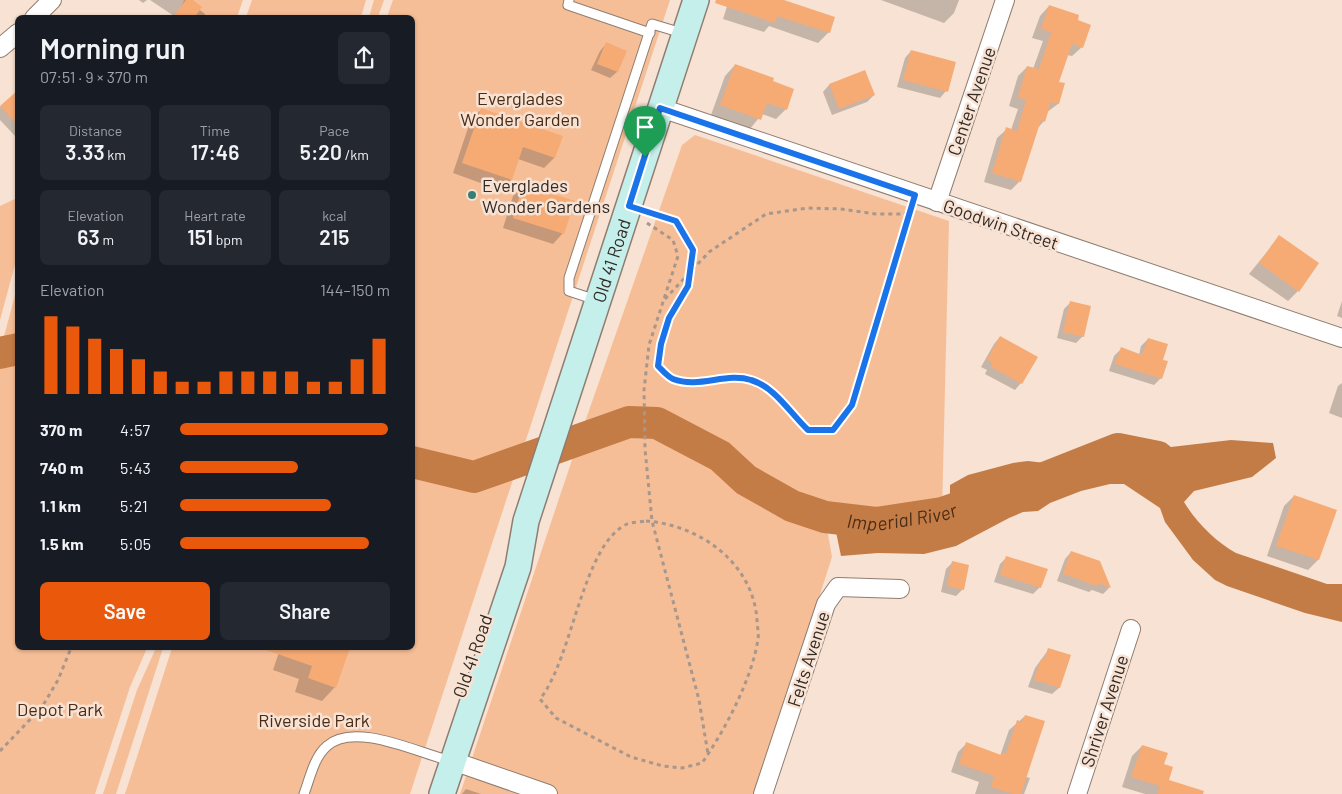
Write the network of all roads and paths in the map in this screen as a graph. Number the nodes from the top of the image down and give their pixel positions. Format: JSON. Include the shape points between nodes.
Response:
{"nodes":[{"id":1,"x":52,"y":0,"type":"edge"},
{"id":2,"x":570,"y":0,"type":"edge"},
{"id":3,"x":696,"y":0,"type":"edge"},
{"id":4,"x":1005,"y":0,"type":"edge"},
{"id":5,"x":37,"y":15,"type":"edge"},
{"id":6,"x":650,"y":33,"type":"junction"},
{"id":7,"x":685,"y":34,"type":"junction"},
{"id":8,"x":15,"y":36,"type":"edge"},
{"id":9,"x":0,"y":48,"type":"edge"},
{"id":10,"x":660,"y":108,"type":"junction"},
{"id":11,"x":936,"y":202,"type":"junction"},
{"id":12,"x":913,"y":203,"type":"junction"},
{"id":13,"x":629,"y":206,"type":"junction"},
{"id":14,"x":647,"y":223,"type":"dead end"},
{"id":15,"x":599,"y":301,"type":"junction"},
{"id":16,"x":664,"y":302,"type":"junction"},
{"id":17,"x":1342,"y":338,"type":"edge"},
{"id":18,"x":652,"y":521,"type":"junction"},
{"id":19,"x":900,"y":590,"type":"dead end"},
{"id":20,"x":1131,"y":629,"type":"dead end"},
{"id":21,"x":70,"y":650,"type":"edge"},
{"id":22,"x":0,"y":751,"type":"edge"},
{"id":23,"x":708,"y":754,"type":"junction"},
{"id":24,"x":445,"y":759,"type":"junction"},
{"id":25,"x":304,"y":794,"type":"edge"},
{"id":26,"x":426,"y":794,"type":"edge"},
{"id":27,"x":442,"y":794,"type":"edge"},
{"id":28,"x":548,"y":794,"type":"edge"},
{"id":29,"x":763,"y":794,"type":"edge"},
{"id":30,"x":1077,"y":794,"type":"edge"}],
"edges":[{"from":1,"to":5,"type":"street"},
{"from":2,"to":6,"type":"lane","via":[[568,5]]},
{"from":3,"to":7,"type":"street","name":"Old 41 Road"},
{"from":4,"to":11,"type":"street","name":"Center Avenue"},
{"from":6,"to":7,"type":"lane","via":[[652,24]]},
{"from":6,"to":15,"type":"lane","via":[[569,278],[569,291]]},
{"from":7,"to":10,"type":"street","name":"Old 41 Road"},
{"from":8,"to":9,"type":"street"},
{"from":10,"to":12,"type":"street","name":"Goodwin Street"},
{"from":10,"to":13,"type":"street","name":"Old 41 Road"},
{"from":11,"to":12,"type":"street","name":"Goodwin Street"},
{"from":11,"to":17,"type":"street","name":"Goodwin Street"},
{"from":12,"to":13,"type":"path","via":[[852,405],[833,430],[808,430],[775,393],[750,380],[730,378],[705,383],[673,379],[658,366],[669,318],[688,286],[693,250],[676,221]]},
{"from":12,"to":16,"type":"path","via":[[903,214],[808,208],[766,214],[709,252]]},
{"from":13,"to":15,"type":"street","name":"Old 41 Road"},
{"from":14,"to":16,"type":"path","via":[[673,240],[678,256]]},
{"from":15,"to":24,"type":"street","name":"Old 41 Road","via":[[526,521],[518,567]]},
{"from":16,"to":18,"type":"path","via":[[649,345],[644,390]]},
{"from":18,"to":23,"type":"path","via":[[699,700]]},
{"from":18,"to":23,"type":"path","via":[[683,529],[727,554],[742,573],[756,603],[758,638],[748,675],[718,741]]},
{"from":18,"to":23,"type":"path","via":[[627,524],[597,557],[557,668],[540,698],[556,718],[631,756],[682,768],[702,763]]},
{"from":19,"to":29,"type":"street","name":"Felts Avenue","via":[[838,587],[826,604]]},
{"from":20,"to":30,"type":"street","name":"Shriver Avenue"},
{"from":21,"to":22,"type":"path","via":[[42,707]]},
{"from":24,"to":25,"type":"lane","via":[[370,737],[353,735],[340,738],[326,746],[316,760]]},
{"from":24,"to":26,"type":"street","name":"Old 41 Road"},
{"from":24,"to":27,"type":"street","name":"Old 41 Road"},
{"from":24,"to":28,"type":"street"}]}
